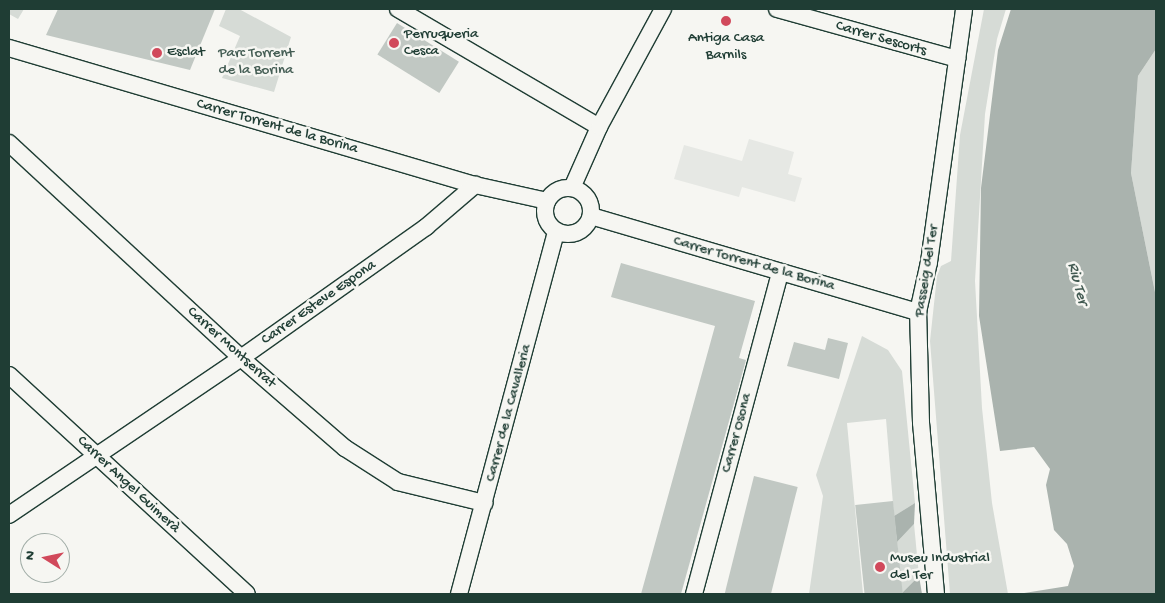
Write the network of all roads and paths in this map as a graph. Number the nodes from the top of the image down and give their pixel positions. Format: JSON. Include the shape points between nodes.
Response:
{"nodes":[{"id":1,"x":398,"y":9,"type":"edge"},
{"id":2,"x":663,"y":9,"type":"edge"},
{"id":3,"x":777,"y":9,"type":"edge"},
{"id":4,"x":964,"y":9,"type":"edge"},
{"id":5,"x":9,"y":48,"type":"edge"},
{"id":6,"x":957,"y":60,"type":"junction"},
{"id":7,"x":599,"y":127,"type":"junction"},
{"id":8,"x":9,"y":143,"type":"edge"},
{"id":9,"x":475,"y":185,"type":"junction"},
{"id":10,"x":572,"y":188,"type":"junction"},
{"id":11,"x":546,"y":201,"type":"junction"},
{"id":12,"x":591,"y":216,"type":"junction"},
{"id":13,"x":556,"y":232,"type":"junction"},
{"id":14,"x":780,"y":272,"type":"junction"},
{"id":15,"x":918,"y":312,"type":"junction"},
{"id":16,"x":241,"y":358,"type":"junction"},
{"id":17,"x":9,"y":376,"type":"edge"},
{"id":18,"x":94,"y":454,"type":"junction"},
{"id":19,"x":484,"y":503,"type":"junction"},
{"id":20,"x":9,"y":515,"type":"edge"},
{"id":21,"x":247,"y":594,"type":"edge"},
{"id":22,"x":459,"y":594,"type":"edge"},
{"id":23,"x":694,"y":594,"type":"edge"},
{"id":24,"x":936,"y":594,"type":"edge"}],
"edges":[{"from":1,"to":7,"type":"street"},
{"from":2,"to":7,"type":"street"},
{"from":3,"to":6,"type":"street","name":"Carrer Sescorts"},
{"from":4,"to":6,"type":"street","name":"Passeig del Ter"},
{"from":5,"to":9,"type":"street","name":"Carrer Torrent de la Borina"},
{"from":6,"to":15,"type":"street","name":"Passeig del Ter","via":[[929,262]]},
{"from":7,"to":10,"type":"street"},
{"from":8,"to":16,"type":"street","name":"Carrer Montserrat"},
{"from":9,"to":11,"type":"street","name":"Carrer Torrent de la Borina"},
{"from":9,"to":16,"type":"street","name":"Carrer Esteve Espona","via":[[426,227]]},
{"from":10,"to":11,"type":"street","via":[[560,189]]},
{"from":10,"to":12,"type":"street","via":[[585,195]]},
{"from":11,"to":13,"type":"street","via":[[547,221]]},
{"from":12,"to":13,"type":"street","via":[[577,232]]},
{"from":12,"to":14,"type":"street","name":"Carrer Torrent de la Borina"},
{"from":13,"to":19,"type":"street","name":"Carrer de la Cavalleria"},
{"from":14,"to":15,"type":"street","name":"Carrer Torrent de la Borina"},
{"from":14,"to":23,"type":"street","name":"Carrer Osona"},
{"from":15,"to":24,"type":"street","name":"Passeig del Ter","via":[[922,423]]},
{"from":16,"to":18,"type":"street","name":"Carrer Esteve Espona"},
{"from":16,"to":19,"type":"street","name":"Carrer Montserrat","via":[[345,448],[379,472],[398,482]]},
{"from":17,"to":18,"type":"street","name":"Carrer Angel Guimerà"},
{"from":18,"to":20,"type":"street","name":"Carrer Esteve Espona"},
{"from":18,"to":21,"type":"street","name":"Carrer Angel Guimerà"},
{"from":19,"to":22,"type":"street","name":"Carrer de la Cavalleria"}]}
